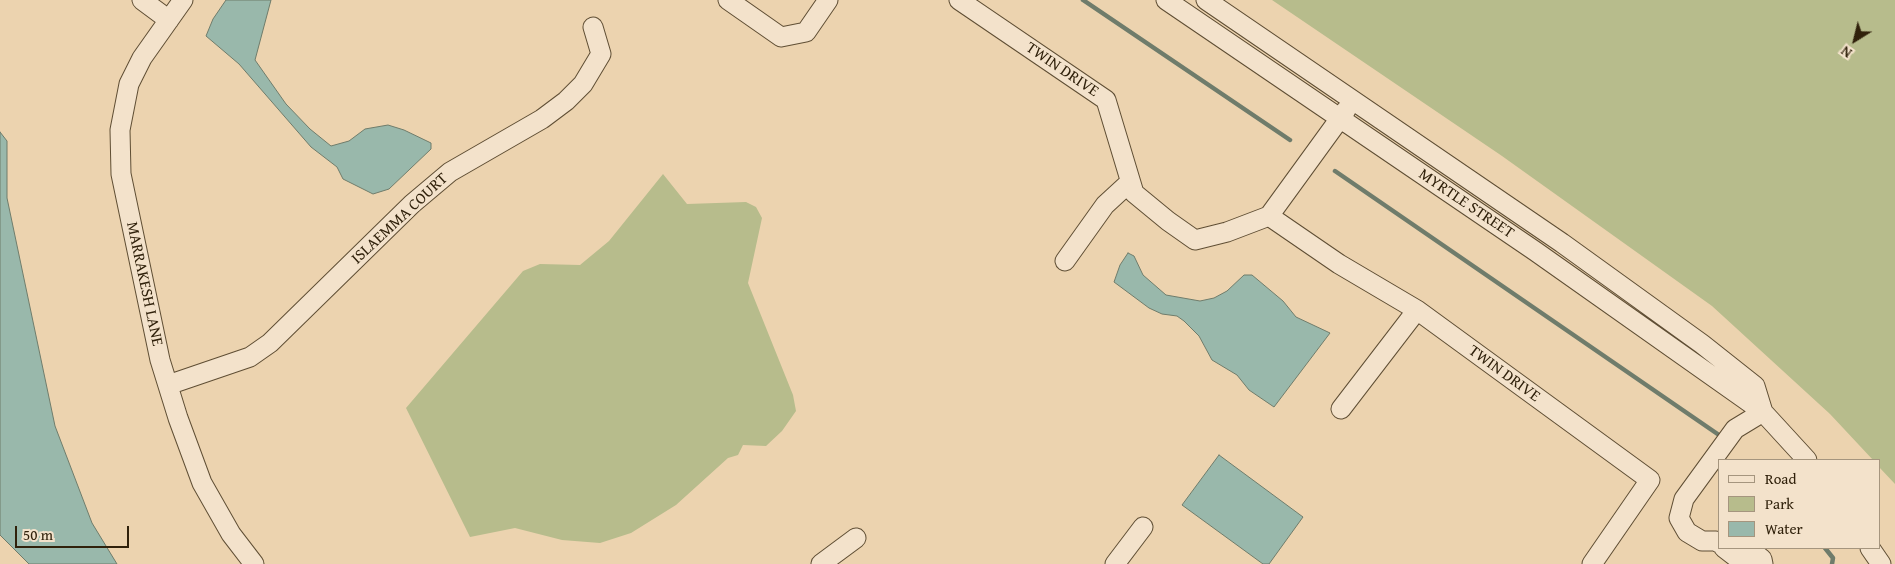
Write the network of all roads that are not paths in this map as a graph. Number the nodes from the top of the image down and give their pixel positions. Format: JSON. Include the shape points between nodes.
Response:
{"nodes":[{"id":1,"x":142,"y":0,"type":"edge"},
{"id":2,"x":183,"y":0,"type":"edge"},
{"id":3,"x":728,"y":0,"type":"edge"},
{"id":4,"x":828,"y":0,"type":"edge"},
{"id":5,"x":959,"y":0,"type":"edge"},
{"id":6,"x":1166,"y":0,"type":"edge"},
{"id":7,"x":1206,"y":0,"type":"edge"},
{"id":8,"x":169,"y":20,"type":"junction"},
{"id":9,"x":593,"y":27,"type":"dead end"},
{"id":10,"x":1352,"y":100,"type":"junction"},
{"id":11,"x":1340,"y":119,"type":"junction"},
{"id":12,"x":1130,"y":182,"type":"junction"},
{"id":13,"x":1269,"y":216,"type":"junction"},
{"id":14,"x":1065,"y":261,"type":"dead end"},
{"id":15,"x":1417,"y":310,"type":"junction"},
{"id":16,"x":168,"y":385,"type":"junction"},
{"id":17,"x":1341,"y":409,"type":"dead end"},
{"id":18,"x":1763,"y":412,"type":"junction"},
{"id":19,"x":1729,"y":459,"type":"edge"},
{"id":20,"x":1806,"y":459,"type":"edge"},
{"id":21,"x":1143,"y":527,"type":"dead end"},
{"id":22,"x":856,"y":538,"type":"dead end"},
{"id":23,"x":1718,"y":543,"type":"edge"},
{"id":24,"x":1726,"y":549,"type":"edge"},
{"id":25,"x":1749,"y":549,"type":"edge"},
{"id":26,"x":1871,"y":549,"type":"edge"},
{"id":27,"x":254,"y":564,"type":"edge"},
{"id":28,"x":821,"y":564,"type":"edge"},
{"id":29,"x":1115,"y":564,"type":"edge"},
{"id":30,"x":1592,"y":564,"type":"edge"},
{"id":31,"x":1745,"y":564,"type":"edge"},
{"id":32,"x":1763,"y":564,"type":"edge"},
{"id":33,"x":1881,"y":564,"type":"edge"}],
"edges":[{"from":1,"to":8,"type":"street"},
{"from":2,"to":8,"type":"street","name":"MARRAKESH LANE"},
{"from":3,"to":4,"type":"street","via":[[781,37],[806,32]]},
{"from":5,"to":12,"type":"street","name":"TWIN DRIVE","via":[[1106,100]]},
{"from":6,"to":11,"type":"street","name":"MYRTLE STREET"},
{"from":7,"to":10,"type":"street","name":"MYRTLE STREET"},
{"from":8,"to":16,"type":"street","name":"MARRAKESH LANE","via":[[142,58],[129,84],[120,130],[121,174],[156,343]]},
{"from":9,"to":16,"type":"street","name":"ISLAEMMA COURT","via":[[601,54],[583,84],[566,101],[542,119],[450,172],[412,204],[270,343],[250,357]]},
{"from":10,"to":11,"type":"street"},
{"from":10,"to":18,"type":"street","name":"MYRTLE STREET","via":[[1562,243],[1702,344],[1755,386]]},
{"from":11,"to":13,"type":"street"},
{"from":11,"to":18,"type":"street","name":"MYRTLE STREET","via":[[1535,251]]},
{"from":12,"to":13,"type":"street","name":"TWIN DRIVE","via":[[1134,193],[1196,240]]},
{"from":12,"to":14,"type":"street","via":[[1105,206]]},
{"from":13,"to":15,"type":"street","name":"TWIN DRIVE","via":[[1339,264]]},
{"from":15,"to":17,"type":"street"},
{"from":15,"to":30,"type":"street","name":"TWIN DRIVE","via":[[1650,480]]},
{"from":16,"to":27,"type":"street","name":"MARRAKESH LANE","via":[[202,483],[231,534]]},
{"from":18,"to":19,"type":"street"},
{"from":18,"to":20,"type":"street","name":"MYRTLE STREET"},
{"from":18,"to":23,"type":"street","via":[[1735,429],[1684,499],[1679,518],[1687,532],[1702,541]]},
{"from":21,"to":29,"type":"street"},
{"from":22,"to":28,"type":"street"},
{"from":24,"to":31,"type":"street"},
{"from":25,"to":32,"type":"street","via":[[1762,559]]},
{"from":26,"to":33,"type":"street"}]}
